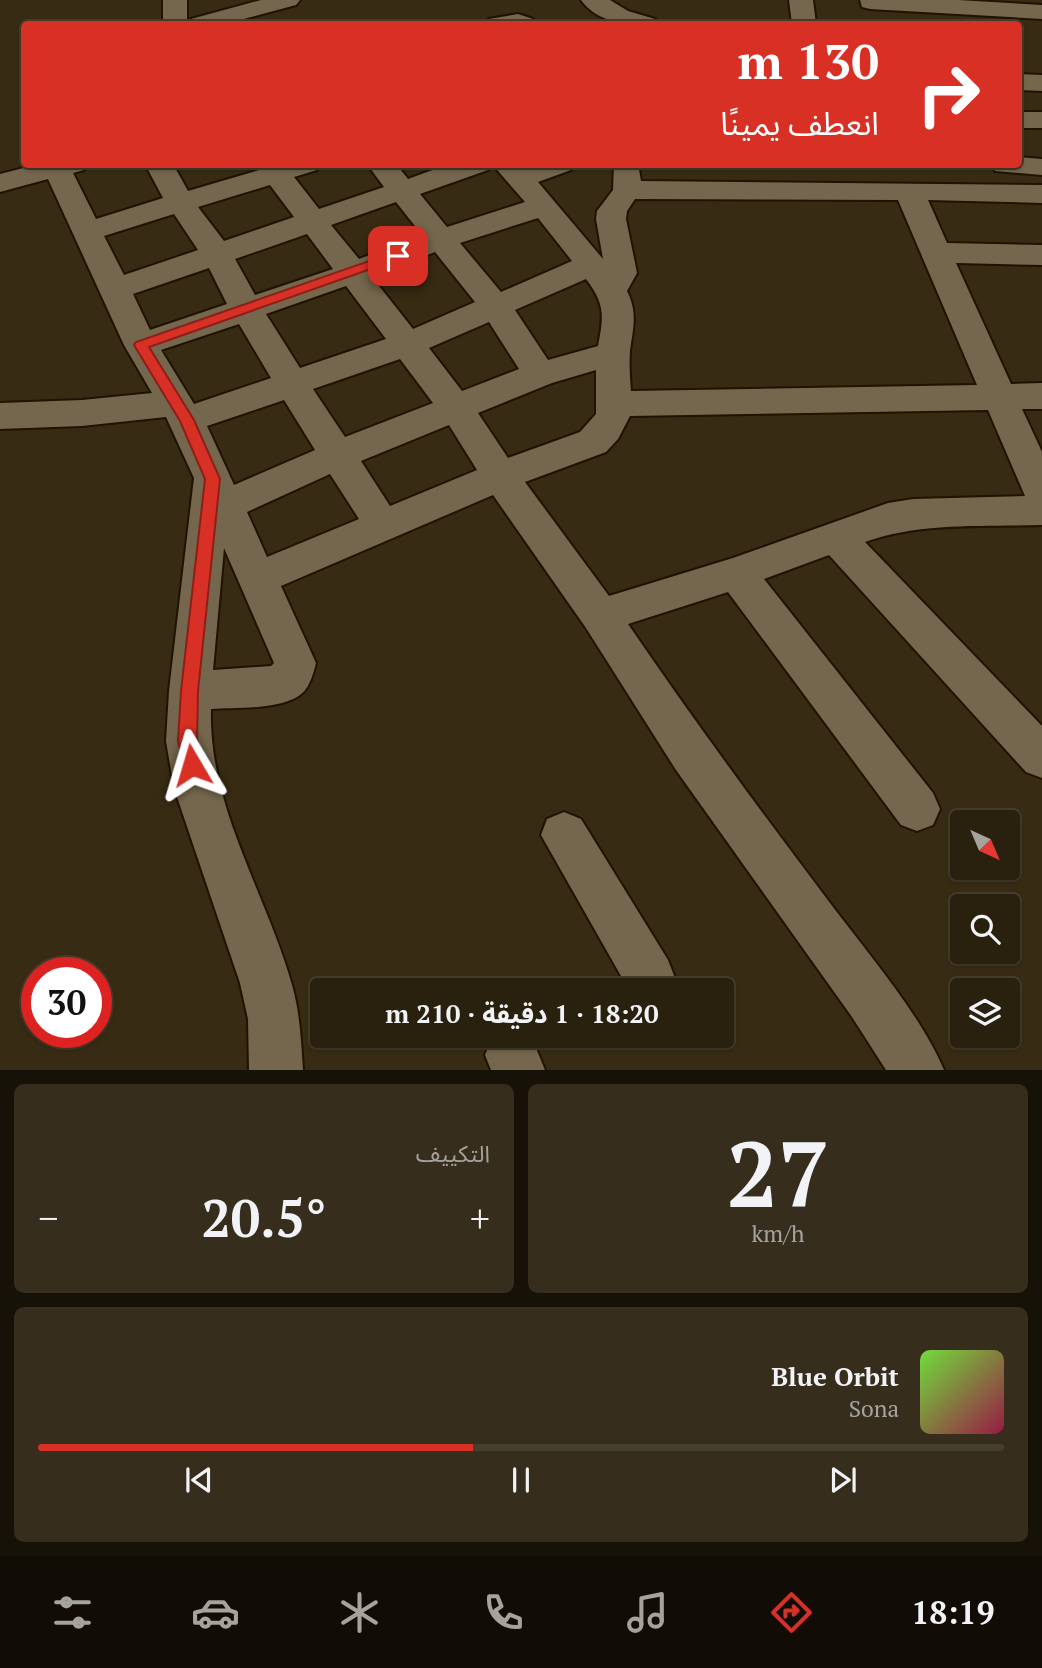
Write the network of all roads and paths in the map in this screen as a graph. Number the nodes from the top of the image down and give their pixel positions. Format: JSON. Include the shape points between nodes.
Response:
{"nodes":[{"id":1,"x":175,"y":0,"type":"edge"},
{"id":2,"x":593,"y":0,"type":"edge"},
{"id":3,"x":640,"y":0,"type":"edge"},
{"id":4,"x":801,"y":0,"type":"edge"},
{"id":5,"x":278,"y":3,"type":"edge"},
{"id":6,"x":873,"y":9,"type":"edge"},
{"id":7,"x":970,"y":11,"type":"edge"},
{"id":8,"x":1042,"y":12,"type":"edge"},
{"id":9,"x":175,"y":21,"type":"edge"},
{"id":10,"x":211,"y":21,"type":"edge"},
{"id":11,"x":284,"y":21,"type":"edge"},
{"id":12,"x":639,"y":21,"type":"edge"},
{"id":13,"x":646,"y":21,"type":"edge"},
{"id":14,"x":804,"y":21,"type":"edge"},
{"id":15,"x":1022,"y":82,"type":"edge"},
{"id":16,"x":1042,"y":83,"type":"edge"},
{"id":17,"x":1022,"y":120,"type":"edge"},
{"id":18,"x":1042,"y":120,"type":"edge"},
{"id":19,"x":1022,"y":166,"type":"edge"},
{"id":20,"x":1042,"y":167,"type":"edge"},
{"id":21,"x":62,"y":168,"type":"edge"},
{"id":22,"x":66,"y":168,"type":"edge"},
{"id":23,"x":161,"y":168,"type":"edge"},
{"id":24,"x":284,"y":168,"type":"edge"},
{"id":25,"x":384,"y":168,"type":"edge"},
{"id":26,"x":467,"y":168,"type":"edge"},
{"id":27,"x":534,"y":168,"type":"edge"},
{"id":28,"x":1006,"y":168,"type":"edge"},
{"id":29,"x":513,"y":171,"type":"edge"},
{"id":30,"x":0,"y":183,"type":"edge"},
{"id":31,"x":621,"y":188,"type":"edge"},
{"id":32,"x":403,"y":191,"type":"junction"},
{"id":33,"x":909,"y":191,"type":"junction"},
{"id":34,"x":1010,"y":194,"type":"junction"},
{"id":35,"x":1042,"y":194,"type":"edge"},
{"id":36,"x":180,"y":202,"type":"junction"},
{"id":37,"x":552,"y":215,"type":"junction"},
{"id":38,"x":314,"y":220,"type":"junction"},
{"id":39,"x":88,"y":231,"type":"junction"},
{"id":40,"x":443,"y":238,"type":"junction"},
{"id":41,"x":936,"y":253,"type":"junction"},
{"id":42,"x":217,"y":254,"type":"junction"},
{"id":43,"x":1042,"y":255,"type":"edge"},
{"id":44,"x":353,"y":273,"type":"junction"},
{"id":45,"x":601,"y":277,"type":"junction"},
{"id":46,"x":116,"y":289,"type":"junction"},
{"id":47,"x":495,"y":306,"type":"junction"},
{"id":48,"x":246,"y":309,"type":"junction"},
{"id":49,"x":408,"y":344,"type":"junction"},
{"id":50,"x":141,"y":345,"type":"junction"},
{"id":51,"x":612,"y":353,"type":"junction"},
{"id":52,"x":540,"y":374,"type":"junction"},
{"id":53,"x":292,"y":384,"type":"junction"},
{"id":54,"x":1042,"y":396,"type":"edge"},
{"id":55,"x":1000,"y":398,"type":"junction"},
{"id":56,"x":614,"y":404,"type":"junction"},
{"id":57,"x":456,"y":408,"type":"junction"},
{"id":58,"x":182,"y":412,"type":"junction"},
{"id":59,"x":0,"y":416,"type":"edge"},
{"id":60,"x":338,"y":455,"type":"junction"},
{"id":61,"x":500,"y":476,"type":"junction"},
{"id":62,"x":219,"y":492,"type":"junction"},
{"id":63,"x":1042,"y":493,"type":"edge"},
{"id":64,"x":1042,"y":510,"type":"edge"},
{"id":65,"x":383,"y":526,"type":"junction"},
{"id":66,"x":836,"y":537,"type":"junction"},
{"id":67,"x":736,"y":573,"type":"junction"},
{"id":68,"x":257,"y":579,"type":"junction"},
{"id":69,"x":600,"y":616,"type":"junction"},
{"id":70,"x":190,"y":691,"type":"junction"},
{"id":71,"x":1042,"y":757,"type":"edge"},
{"id":72,"x":917,"y":809,"type":"dead end"},
{"id":73,"x":564,"y":835,"type":"dead end"},
{"id":74,"x":650,"y":978,"type":"dead end"},
{"id":75,"x":276,"y":1069,"type":"edge"},
{"id":76,"x":917,"y":1069,"type":"edge"}],
"edges":[{"from":1,"to":9,"type":"street"},
{"from":2,"to":12,"type":"street"},
{"from":3,"to":13,"type":"street"},
{"from":4,"to":14,"type":"street"},
{"from":5,"to":10,"type":"street"},
{"from":5,"to":11,"type":"street"},
{"from":6,"to":7,"type":"street"},
{"from":7,"to":8,"type":"street"},
{"from":15,"to":16,"type":"street"},
{"from":17,"to":18,"type":"street"},
{"from":19,"to":20,"type":"street"},
{"from":21,"to":30,"type":"street"},
{"from":22,"to":39,"type":"street"},
{"from":23,"to":36,"type":"street"},
{"from":24,"to":36,"type":"street"},
{"from":24,"to":38,"type":"street"},
{"from":25,"to":32,"type":"street"},
{"from":26,"to":32,"type":"street"},
{"from":27,"to":29,"type":"street"},
{"from":28,"to":34,"type":"street"},
{"from":29,"to":37,"type":"street"},
{"from":31,"to":33,"type":"street"},
{"from":31,"to":37,"type":"street"},
{"from":31,"to":45,"type":"street","via":[[621,273],[619,281]]},
{"from":32,"to":38,"type":"street"},
{"from":32,"to":40,"type":"street"},
{"from":33,"to":34,"type":"street"},
{"from":33,"to":41,"type":"street"},
{"from":34,"to":35,"type":"street"},
{"from":36,"to":39,"type":"street"},
{"from":36,"to":42,"type":"street"},
{"from":37,"to":40,"type":"street"},
{"from":37,"to":45,"type":"street"},
{"from":38,"to":42,"type":"street"},
{"from":38,"to":44,"type":"street"},
{"from":39,"to":46,"type":"street"},
{"from":40,"to":44,"type":"street"},
{"from":40,"to":47,"type":"street"},
{"from":41,"to":43,"type":"street"},
{"from":41,"to":55,"type":"street"},
{"from":42,"to":46,"type":"street"},
{"from":42,"to":48,"type":"street"},
{"from":44,"to":48,"type":"street"},
{"from":44,"to":49,"type":"street"},
{"from":45,"to":47,"type":"street"},
{"from":45,"to":51,"type":"street","via":[[618,305]]},
{"from":46,"to":50,"type":"street"},
{"from":47,"to":49,"type":"street"},
{"from":47,"to":52,"type":"street"},
{"from":48,"to":50,"type":"street"},
{"from":48,"to":53,"type":"street"},
{"from":49,"to":53,"type":"street"},
{"from":49,"to":57,"type":"street"},
{"from":50,"to":58,"type":"street"},
{"from":51,"to":52,"type":"street"},
{"from":51,"to":56,"type":"street"},
{"from":52,"to":57,"type":"street"},
{"from":53,"to":58,"type":"street"},
{"from":53,"to":60,"type":"street"},
{"from":54,"to":55,"type":"street"},
{"from":55,"to":56,"type":"street"},
{"from":55,"to":63,"type":"street"},
{"from":56,"to":61,"type":"street","via":[[614,414],[593,442]]},
{"from":57,"to":60,"type":"street"},
{"from":57,"to":61,"type":"street"},
{"from":58,"to":59,"type":"street"},
{"from":58,"to":62,"type":"street"},
{"from":60,"to":62,"type":"street"},
{"from":60,"to":65,"type":"street"},
{"from":61,"to":65,"type":"street"},
{"from":61,"to":69,"type":"street"},
{"from":62,"to":68,"type":"street"},
{"from":62,"to":70,"type":"street"},
{"from":64,"to":66,"type":"street","via":[[913,514]]},
{"from":65,"to":68,"type":"street"},
{"from":66,"to":67,"type":"street"},
{"from":66,"to":71,"type":"street"},
{"from":67,"to":69,"type":"street"},
{"from":67,"to":72,"type":"street"},
{"from":68,"to":70,"type":"street","via":[[295,663],[292,676],[280,685]]},
{"from":69,"to":76,"type":"street","via":[[692,755]]},
{"from":70,"to":75,"type":"street","via":[[188,741],[197,788],[266,983],[274,1019]]},
{"from":73,"to":74,"type":"street"}]}
